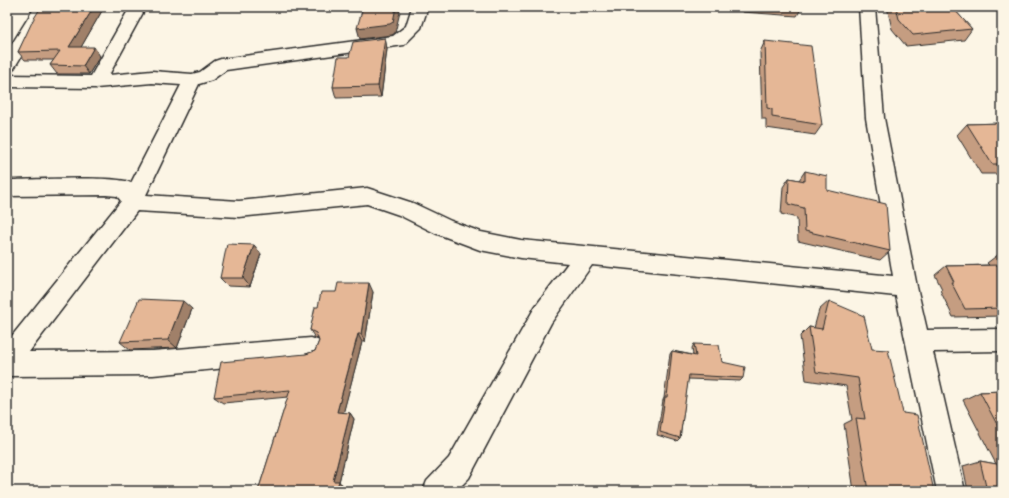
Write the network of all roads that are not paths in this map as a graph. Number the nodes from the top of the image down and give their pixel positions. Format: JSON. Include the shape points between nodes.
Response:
{"nodes":[{"id":1,"x":43,"y":7,"type":"edge"},
{"id":2,"x":138,"y":7,"type":"edge"},
{"id":3,"x":420,"y":7,"type":"edge"},
{"id":4,"x":867,"y":7,"type":"edge"},
{"id":5,"x":7,"y":66,"type":"edge"},
{"id":6,"x":192,"y":80,"type":"junction"},
{"id":7,"x":7,"y":81,"type":"edge"},
{"id":8,"x":96,"y":82,"type":"junction"},
{"id":9,"x":7,"y":188,"type":"edge"},
{"id":10,"x":132,"y":202,"type":"junction"},
{"id":11,"x":586,"y":256,"type":"junction"},
{"id":12,"x":906,"y":287,"type":"junction"},
{"id":13,"x":1002,"y":340,"type":"edge"},
{"id":14,"x":918,"y":342,"type":"junction"},
{"id":15,"x":311,"y":349,"type":"dead end"},
{"id":16,"x":7,"y":360,"type":"edge"},
{"id":17,"x":7,"y":364,"type":"edge"},
{"id":18,"x":437,"y":491,"type":"edge"},
{"id":19,"x":951,"y":491,"type":"edge"}],
"edges":[{"from":1,"to":5,"type":"street"},
{"from":2,"to":8,"type":"street"},
{"from":3,"to":6,"type":"street","via":[[413,28],[398,41],[221,65],[206,76]]},
{"from":4,"to":12,"type":"street","via":[[875,118]]},
{"from":6,"to":8,"type":"street","via":[[152,77]]},
{"from":6,"to":10,"type":"street"},
{"from":7,"to":8,"type":"street"},
{"from":9,"to":10,"type":"street","via":[[123,188]]},
{"from":10,"to":11,"type":"street","via":[[239,209],[367,196],[406,209],[480,241],[521,250]]},
{"from":10,"to":16,"type":"street"},
{"from":11,"to":12,"type":"street"},
{"from":11,"to":18,"type":"street","via":[[543,315],[459,468]]},
{"from":12,"to":14,"type":"street"},
{"from":13,"to":14,"type":"street"},
{"from":14,"to":19,"type":"street"},
{"from":15,"to":17,"type":"street","via":[[153,363]]}]}
